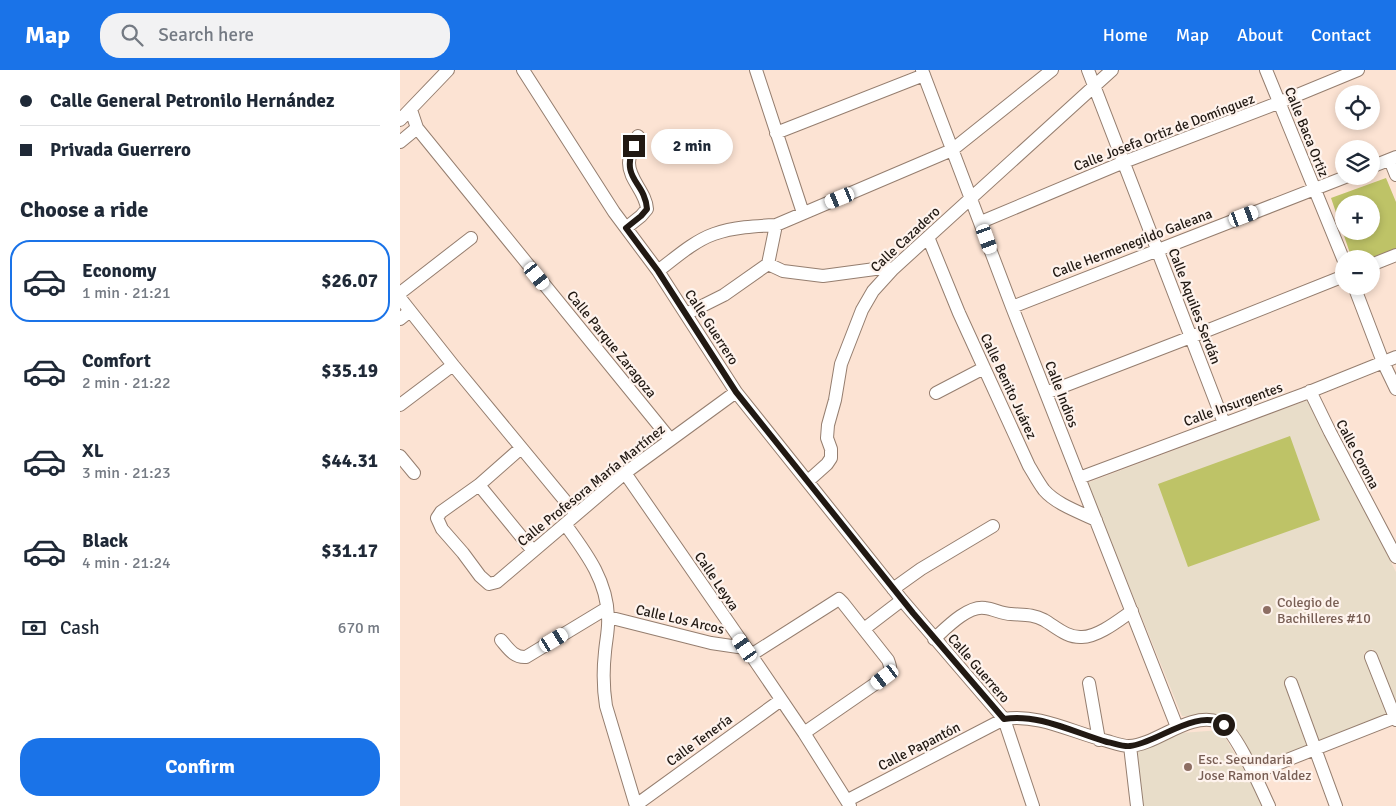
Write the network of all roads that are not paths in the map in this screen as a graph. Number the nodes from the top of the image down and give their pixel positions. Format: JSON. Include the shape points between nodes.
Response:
{"nodes":[{"id":1,"x":448,"y":70,"type":"edge"},
{"id":2,"x":523,"y":70,"type":"edge"},
{"id":3,"x":756,"y":70,"type":"edge"},
{"id":4,"x":1052,"y":70,"type":"edge"},
{"id":5,"x":1088,"y":70,"type":"edge"},
{"id":6,"x":1112,"y":70,"type":"edge"},
{"id":7,"x":1266,"y":70,"type":"edge"},
{"id":8,"x":1358,"y":70,"type":"edge"},
{"id":9,"x":923,"y":72,"type":"edge"},
{"id":10,"x":1095,"y":87,"type":"junction"},
{"id":11,"x":1278,"y":103,"type":"junction"},
{"id":12,"x":411,"y":110,"type":"junction"},
{"id":13,"x":400,"y":120,"type":"edge"},
{"id":14,"x":417,"y":128,"type":"junction"},
{"id":15,"x":776,"y":132,"type":"junction"},
{"id":16,"x":638,"y":136,"type":"dead end"},
{"id":17,"x":400,"y":142,"type":"edge"},
{"id":18,"x":952,"y":150,"type":"junction"},
{"id":19,"x":1393,"y":159,"type":"edge"},
{"id":20,"x":1124,"y":162,"type":"junction"},
{"id":21,"x":1380,"y":164,"type":"edge"},
{"id":22,"x":1396,"y":175,"type":"edge"},
{"id":23,"x":1335,"y":181,"type":"edge"},
{"id":24,"x":1313,"y":190,"type":"junction"},
{"id":25,"x":970,"y":198,"type":"junction"},
{"id":26,"x":803,"y":213,"type":"junction"},
{"id":27,"x":981,"y":222,"type":"junction"},
{"id":28,"x":776,"y":225,"type":"junction"},
{"id":29,"x":626,"y":228,"type":"junction"},
{"id":30,"x":928,"y":237,"type":"junction"},
{"id":31,"x":472,"y":238,"type":"dead end"},
{"id":32,"x":1158,"y":249,"type":"junction"},
{"id":33,"x":1339,"y":250,"type":"edge"},
{"id":34,"x":1396,"y":255,"type":"edge"},
{"id":35,"x":1380,"y":261,"type":"edge"},
{"id":36,"x":768,"y":264,"type":"junction"},
{"id":37,"x":893,"y":269,"type":"junction"},
{"id":38,"x":658,"y":271,"type":"junction"},
{"id":39,"x":1335,"y":280,"type":"edge"},
{"id":40,"x":400,"y":293,"type":"edge"},
{"id":41,"x":1357,"y":295,"type":"edge"},
{"id":42,"x":400,"y":298,"type":"edge"},
{"id":43,"x":1012,"y":307,"type":"junction"},
{"id":44,"x":686,"y":314,"type":"junction"},
{"id":45,"x":405,"y":315,"type":"edge"},
{"id":46,"x":1191,"y":338,"type":"junction"},
{"id":47,"x":1396,"y":357,"type":"edge"},
{"id":48,"x":1383,"y":362,"type":"junction"},
{"id":49,"x":453,"y":365,"type":"junction"},
{"id":50,"x":984,"y":368,"type":"junction"},
{"id":51,"x":1396,"y":389,"type":"edge"},
{"id":52,"x":1310,"y":391,"type":"junction"},
{"id":53,"x":736,"y":392,"type":"junction"},
{"id":54,"x":936,"y":393,"type":"dead end"},
{"id":55,"x":1046,"y":393,"type":"junction"},
{"id":56,"x":400,"y":405,"type":"edge"},
{"id":57,"x":1224,"y":423,"type":"junction"},
{"id":58,"x":670,"y":439,"type":"junction"},
{"id":59,"x":521,"y":448,"type":"junction"},
{"id":60,"x":400,"y":456,"type":"edge"},
{"id":61,"x":414,"y":473,"type":"dead end"},
{"id":62,"x":625,"y":473,"type":"junction"},
{"id":63,"x":1079,"y":478,"type":"junction"},
{"id":64,"x":808,"y":481,"type":"junction"},
{"id":65,"x":479,"y":485,"type":"junction"},
{"id":66,"x":576,"y":514,"type":"junction"},
{"id":67,"x":1096,"y":520,"type":"junction"},
{"id":68,"x":565,"y":524,"type":"junction"},
{"id":69,"x":993,"y":526,"type":"dead end"},
{"id":70,"x":533,"y":551,"type":"junction"},
{"id":71,"x":1396,"y":556,"type":"edge"},
{"id":72,"x":893,"y":589,"type":"junction"},
{"id":73,"x":902,"y":600,"type":"junction"},
{"id":74,"x":1132,"y":611,"type":"junction"},
{"id":75,"x":608,"y":613,"type":"junction"},
{"id":76,"x":864,"y":629,"type":"junction"},
{"id":77,"x":934,"y":639,"type":"junction"},
{"id":78,"x":501,"y":640,"type":"dead end"},
{"id":79,"x":748,"y":652,"type":"junction"},
{"id":80,"x":1371,"y":657,"type":"dead end"},
{"id":81,"x":1089,"y":682,"type":"dead end"},
{"id":82,"x":1291,"y":683,"type":"dead end"},
{"id":83,"x":781,"y":700,"type":"junction"},
{"id":84,"x":1396,"y":718,"type":"edge"},
{"id":85,"x":1004,"y":719,"type":"junction"},
{"id":86,"x":1177,"y":727,"type":"junction"},
{"id":87,"x":804,"y":733,"type":"junction"},
{"id":88,"x":1099,"y":740,"type":"junction"},
{"id":89,"x":1130,"y":746,"type":"junction"},
{"id":90,"x":1315,"y":750,"type":"junction"},
{"id":91,"x":1254,"y":773,"type":"junction"},
{"id":92,"x":849,"y":803,"type":"edge"},
{"id":93,"x":636,"y":806,"type":"edge"},
{"id":94,"x":1032,"y":806,"type":"edge"},
{"id":95,"x":1136,"y":806,"type":"edge"},
{"id":96,"x":1269,"y":806,"type":"edge"},
{"id":97,"x":1336,"y":806,"type":"edge"}],
"edges":[{"from":1,"to":12,"type":"street"},
{"from":2,"to":29,"type":"street","name":"Calle Guerrero"},
{"from":3,"to":15,"type":"street"},
{"from":4,"to":18,"type":"street"},
{"from":5,"to":10,"type":"street","name":"Calle Aquiles Serdán"},
{"from":6,"to":10,"type":"street","name":"Calle Cazadero"},
{"from":7,"to":11,"type":"street","name":"Calle Baca Ortiz"},
{"from":8,"to":11,"type":"street","name":"Calle Josefa Ortiz de Domínguez"},
{"from":9,"to":15,"type":"street"},
{"from":9,"to":18,"type":"street","name":"Calle Indios"},
{"from":10,"to":20,"type":"street","name":"Calle Aquiles Serdán"},
{"from":10,"to":25,"type":"street","name":"Calle Cazadero"},
{"from":11,"to":20,"type":"street","name":"Calle Josefa Ortiz de Domínguez"},
{"from":11,"to":24,"type":"street","name":"Calle Baca Ortiz"},
{"from":12,"to":13,"type":"street"},
{"from":12,"to":14,"type":"street"},
{"from":14,"to":17,"type":"street"},
{"from":14,"to":58,"type":"street","name":"Calle Parque Zaragoza"},
{"from":15,"to":26,"type":"street"},
{"from":16,"to":29,"type":"street","via":[[629,166],[647,209]]},
{"from":18,"to":25,"type":"street","name":"Calle Indios"},
{"from":18,"to":26,"type":"street"},
{"from":19,"to":21,"type":"street"},
{"from":19,"to":22,"type":"street"},
{"from":20,"to":27,"type":"street","name":"Calle Josefa Ortiz de Domínguez"},
{"from":20,"to":32,"type":"street","name":"Calle Aquiles Serdán"},
{"from":23,"to":24,"type":"street","name":"Calle Hermenegildo Galeana"},
{"from":24,"to":32,"type":"street","name":"Calle Hermenegildo Galeana"},
{"from":24,"to":33,"type":"street","name":"Calle Baca Ortiz"},
{"from":25,"to":27,"type":"street","name":"Calle Indios"},
{"from":25,"to":30,"type":"street","name":"Calle Cazadero"},
{"from":26,"to":28,"type":"street"},
{"from":27,"to":43,"type":"street","name":"Calle Indios"},
{"from":28,"to":36,"type":"street"},
{"from":28,"to":38,"type":"street","via":[[713,234]]},
{"from":29,"to":38,"type":"street","name":"Calle Guerrero"},
{"from":30,"to":37,"type":"street","name":"Calle Cazadero"},
{"from":30,"to":50,"type":"street","name":"Calle Benito Juárez"},
{"from":31,"to":40,"type":"street"},
{"from":32,"to":43,"type":"street","name":"Calle Hermenegildo Galeana"},
{"from":32,"to":46,"type":"street","name":"Calle Aquiles Serdán"},
{"from":34,"to":35,"type":"street"},
{"from":36,"to":37,"type":"street","via":[[783,271],[823,276]]},
{"from":36,"to":44,"type":"street","via":[[732,290]]},
{"from":37,"to":64,"type":"street","name":"Calle Cazadero","via":[[862,310],[841,364],[828,425],[831,458]]},
{"from":38,"to":44,"type":"street","name":"Calle Guerrero"},
{"from":39,"to":46,"type":"street"},
{"from":41,"to":48,"type":"street"},
{"from":42,"to":45,"type":"street"},
{"from":43,"to":55,"type":"street","name":"Calle Indios"},
{"from":44,"to":53,"type":"street","name":"Calle Guerrero"},
{"from":45,"to":49,"type":"street"},
{"from":46,"to":55,"type":"street"},
{"from":46,"to":57,"type":"street","name":"Calle Aquiles Serdán"},
{"from":47,"to":48,"type":"street","name":"Calle Insurgentes"},
{"from":48,"to":51,"type":"street"},
{"from":48,"to":52,"type":"street","name":"Calle Insurgentes"},
{"from":49,"to":56,"type":"street"},
{"from":49,"to":59,"type":"street"},
{"from":50,"to":54,"type":"street"},
{"from":50,"to":67,"type":"street","name":"Calle Benito Juárez","via":[[1029,466],[1045,491]]},
{"from":52,"to":57,"type":"street","name":"Calle Insurgentes"},
{"from":52,"to":71,"type":"street","name":"Calle Corona"},
{"from":53,"to":58,"type":"street","name":"Calle Profesora María Martínez"},
{"from":53,"to":64,"type":"street","name":"Calle Guerrero"},
{"from":55,"to":63,"type":"street","name":"Calle Indios"},
{"from":57,"to":63,"type":"street","name":"Calle Insurgentes"},
{"from":58,"to":62,"type":"street","name":"Calle Profesora María Martínez"},
{"from":59,"to":65,"type":"street"},
{"from":59,"to":66,"type":"street"},
{"from":60,"to":61,"type":"street"},
{"from":62,"to":66,"type":"street","name":"Calle Profesora María Martínez"},
{"from":62,"to":79,"type":"street","name":"Calle Leyva"},
{"from":63,"to":67,"type":"street","name":"Calle Indios"},
{"from":64,"to":72,"type":"street","name":"Calle Guerrero"},
{"from":65,"to":70,"type":"street"},
{"from":65,"to":70,"type":"street","name":"Calle Profesora María Martínez","via":[[441,512],[438,518],[442,529],[480,576],[489,584],[497,582]]},
{"from":66,"to":68,"type":"street","name":"Calle Profesora María Martínez"},
{"from":67,"to":74,"type":"street","name":"Calle Indios"},
{"from":68,"to":70,"type":"street","name":"Calle Profesora María Martínez"},
{"from":68,"to":75,"type":"street","via":[[600,578]]},
{"from":69,"to":72,"type":"street"},
{"from":72,"to":73,"type":"street","name":"Calle Guerrero"},
{"from":73,"to":76,"type":"street"},
{"from":73,"to":77,"type":"street","name":"Calle Guerrero"},
{"from":74,"to":77,"type":"street","via":[[1108,627],[1081,638],[1035,616],[981,607],[970,611]]},
{"from":74,"to":86,"type":"street","name":"Calle Indios"},
{"from":75,"to":78,"type":"street","via":[[526,657],[514,654]]},
{"from":75,"to":79,"type":"street","name":"Calle Los Arcos"},
{"from":75,"to":93,"type":"street","via":[[603,690]]},
{"from":76,"to":79,"type":"street","via":[[837,599]]},
{"from":76,"to":87,"type":"street","via":[[888,660],[890,671]]},
{"from":77,"to":85,"type":"street","name":"Calle Guerrero"},
{"from":79,"to":83,"type":"street","name":"Calle Leyva"},
{"from":80,"to":84,"type":"street"},
{"from":81,"to":88,"type":"street"},
{"from":82,"to":90,"type":"street"},
{"from":83,"to":87,"type":"street","name":"Calle Leyva"},
{"from":83,"to":93,"type":"street","name":"Calle Tenería"},
{"from":84,"to":90,"type":"street"},
{"from":85,"to":88,"type":"street","via":[[1045,723]]},
{"from":85,"to":92,"type":"street","name":"Calle Papantón"},
{"from":85,"to":94,"type":"street","name":"Calle Guerrero"},
{"from":86,"to":89,"type":"street"},
{"from":86,"to":91,"type":"street","via":[[1198,722],[1220,722],[1230,731]]},
{"from":87,"to":92,"type":"street","name":"Calle Leyva"},
{"from":88,"to":89,"type":"street"},
{"from":89,"to":95,"type":"street"},
{"from":90,"to":91,"type":"street"},
{"from":90,"to":97,"type":"street"},
{"from":91,"to":96,"type":"street"}]}
